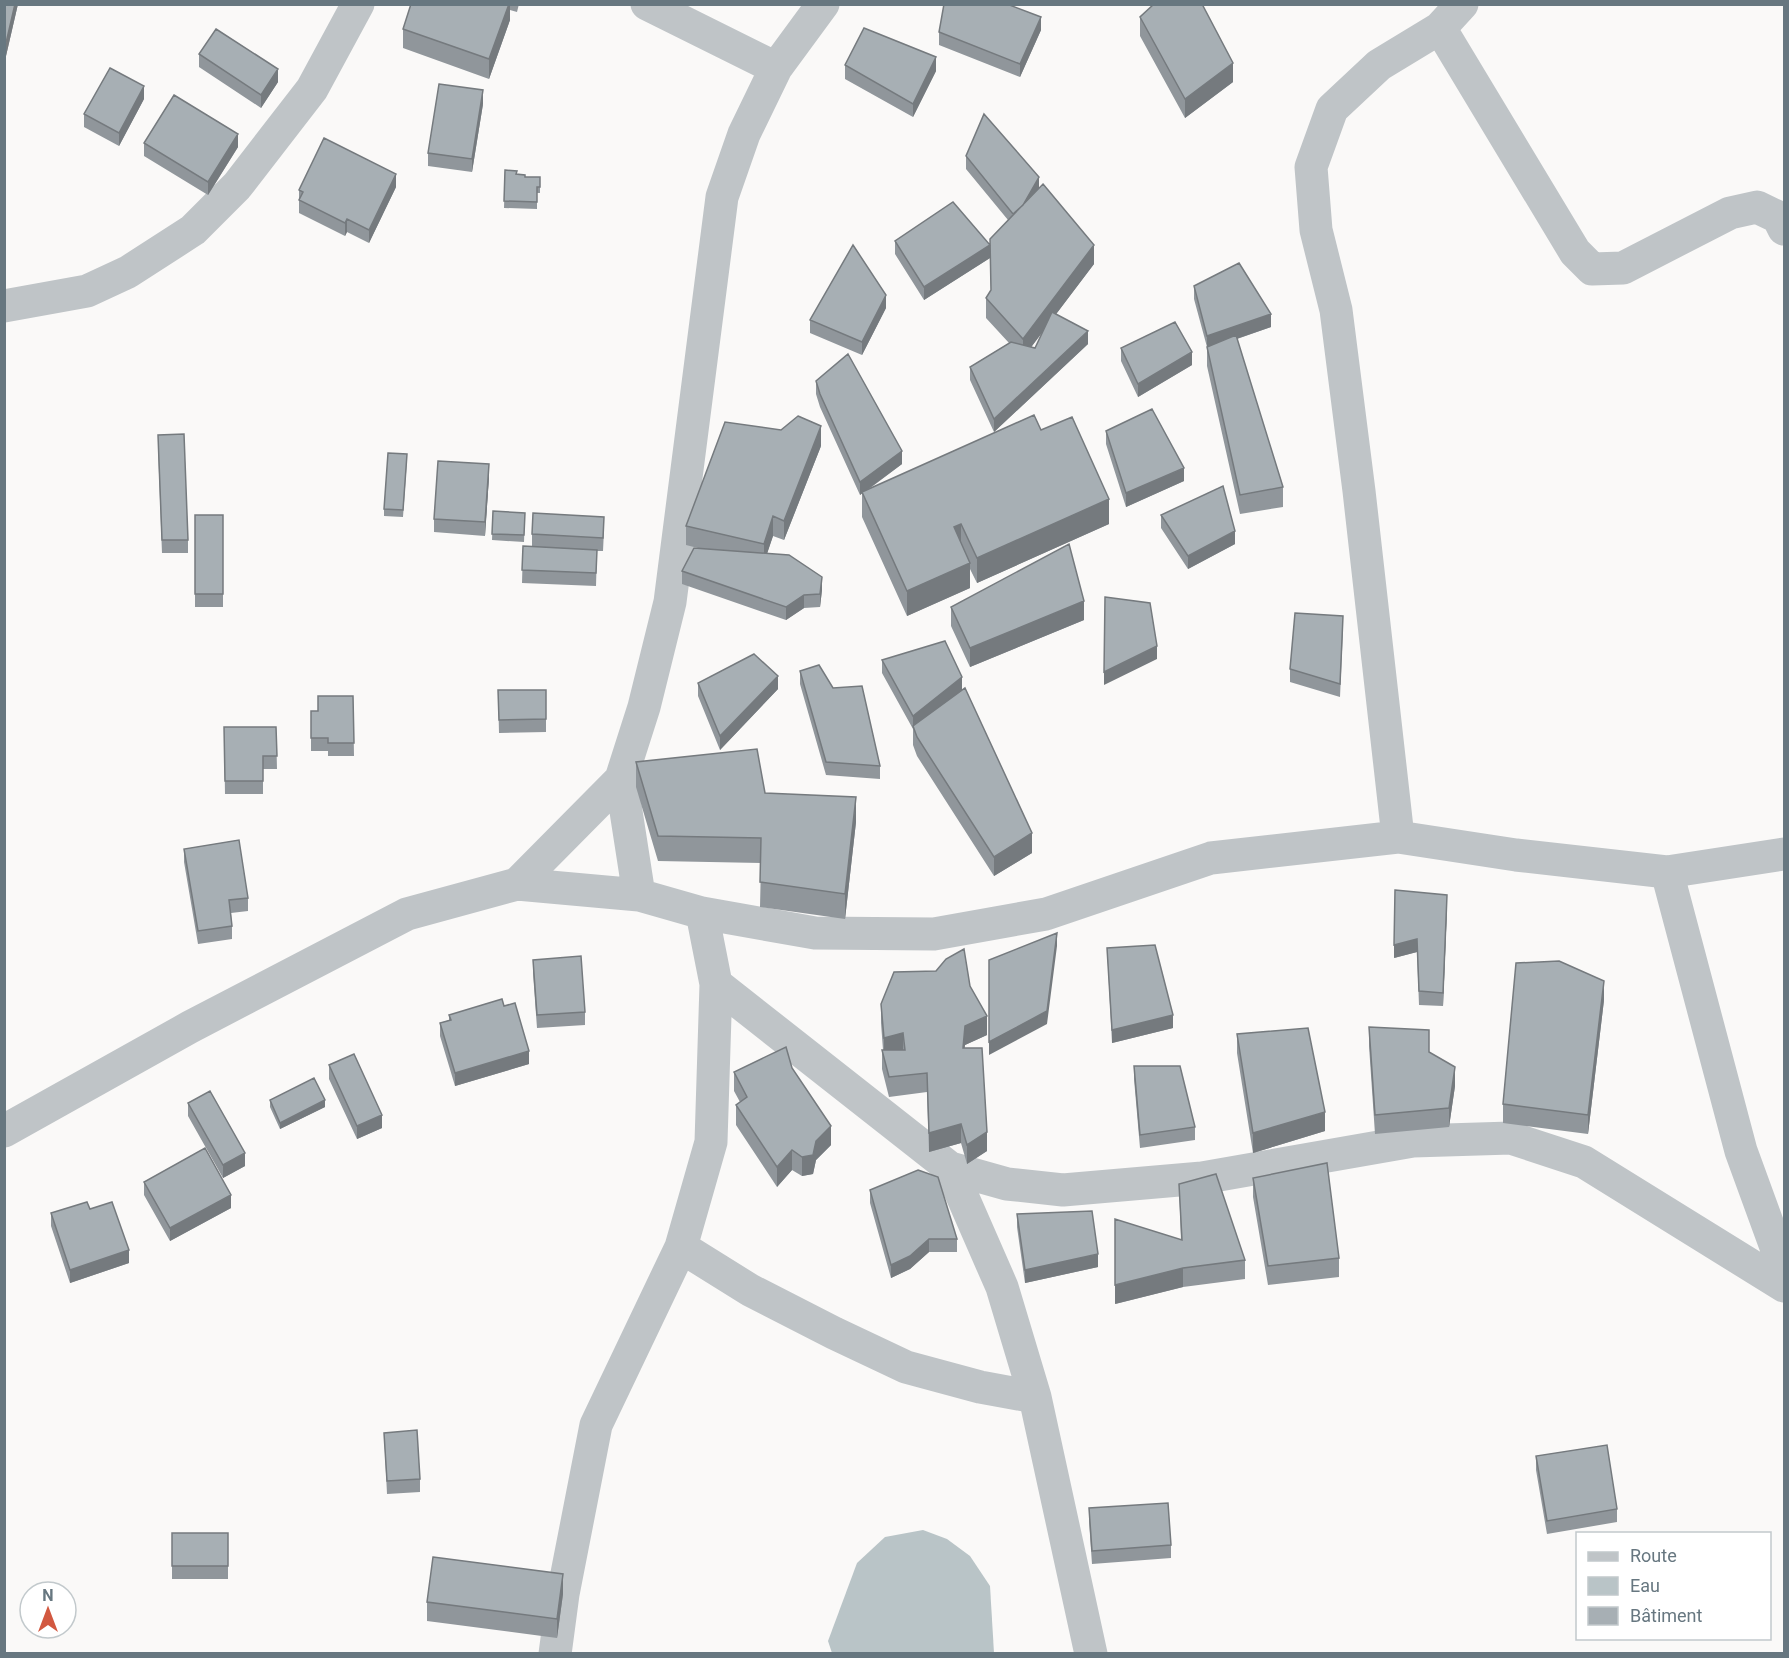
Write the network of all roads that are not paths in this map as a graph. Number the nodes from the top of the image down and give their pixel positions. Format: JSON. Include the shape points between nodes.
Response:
{"nodes":[{"id":1,"x":358,"y":4,"type":"edge"},
{"id":2,"x":647,"y":4,"type":"edge"},
{"id":3,"x":822,"y":4,"type":"edge"},
{"id":4,"x":1462,"y":4,"type":"edge"},
{"id":5,"x":1440,"y":28,"type":"junction"},
{"id":6,"x":776,"y":68,"type":"junction"},
{"id":7,"x":1785,"y":230,"type":"edge"},
{"id":8,"x":4,"y":306,"type":"edge"},
{"id":9,"x":621,"y":779,"type":"junction"},
{"id":10,"x":1398,"y":837,"type":"junction"},
{"id":11,"x":1785,"y":854,"type":"edge"},
{"id":12,"x":1667,"y":872,"type":"junction"},
{"id":13,"x":517,"y":884,"type":"junction"},
{"id":14,"x":639,"y":895,"type":"junction"},
{"id":15,"x":702,"y":913,"type":"junction"},
{"id":16,"x":716,"y":984,"type":"junction"},
{"id":17,"x":4,"y":1131,"type":"edge"},
{"id":18,"x":950,"y":1168,"type":"junction"},
{"id":19,"x":681,"y":1247,"type":"junction"},
{"id":20,"x":1785,"y":1269,"type":"edge"},
{"id":21,"x":1785,"y":1286,"type":"edge"},
{"id":22,"x":1035,"y":1397,"type":"junction"},
{"id":23,"x":555,"y":1653,"type":"edge"},
{"id":24,"x":1091,"y":1653,"type":"edge"}],
"edges":[{"from":1,"to":8,"type":"street","via":[[312,89],[237,186],[193,230],[128,272],[87,291]]},
{"from":2,"to":6,"type":"street"},
{"from":3,"to":6,"type":"street"},
{"from":4,"to":5,"type":"street"},
{"from":5,"to":7,"type":"street","via":[[1575,252],[1592,269],[1623,268],[1730,213],[1757,207],[1778,217]]},
{"from":5,"to":10,"type":"street","via":[[1379,65],[1332,109],[1311,167],[1316,231],[1336,310]]},
{"from":6,"to":9,"type":"street","via":[[744,134],[722,197],[670,602]]},
{"from":9,"to":13,"type":"street"},
{"from":9,"to":14,"type":"street"},
{"from":10,"to":12,"type":"street"},
{"from":10,"to":15,"type":"street","via":[[1211,858],[1046,914],[934,934],[815,933]]},
{"from":11,"to":12,"type":"street"},
{"from":12,"to":20,"type":"street","via":[[1741,1151]]},
{"from":13,"to":14,"type":"street"},
{"from":13,"to":17,"type":"street","via":[[407,914],[190,1027]]},
{"from":14,"to":15,"type":"street"},
{"from":15,"to":16,"type":"street"},
{"from":16,"to":18,"type":"street"},
{"from":16,"to":19,"type":"street","via":[[711,1142]]},
{"from":18,"to":21,"type":"street","via":[[1007,1184],[1063,1190],[1202,1178],[1413,1141],[1511,1138],[1584,1162]]},
{"from":18,"to":22,"type":"street","via":[[1002,1287]]},
{"from":19,"to":22,"type":"street","via":[[750,1290],[906,1367]]},
{"from":19,"to":23,"type":"street","via":[[596,1425]]},
{"from":22,"to":24,"type":"street"}]}
